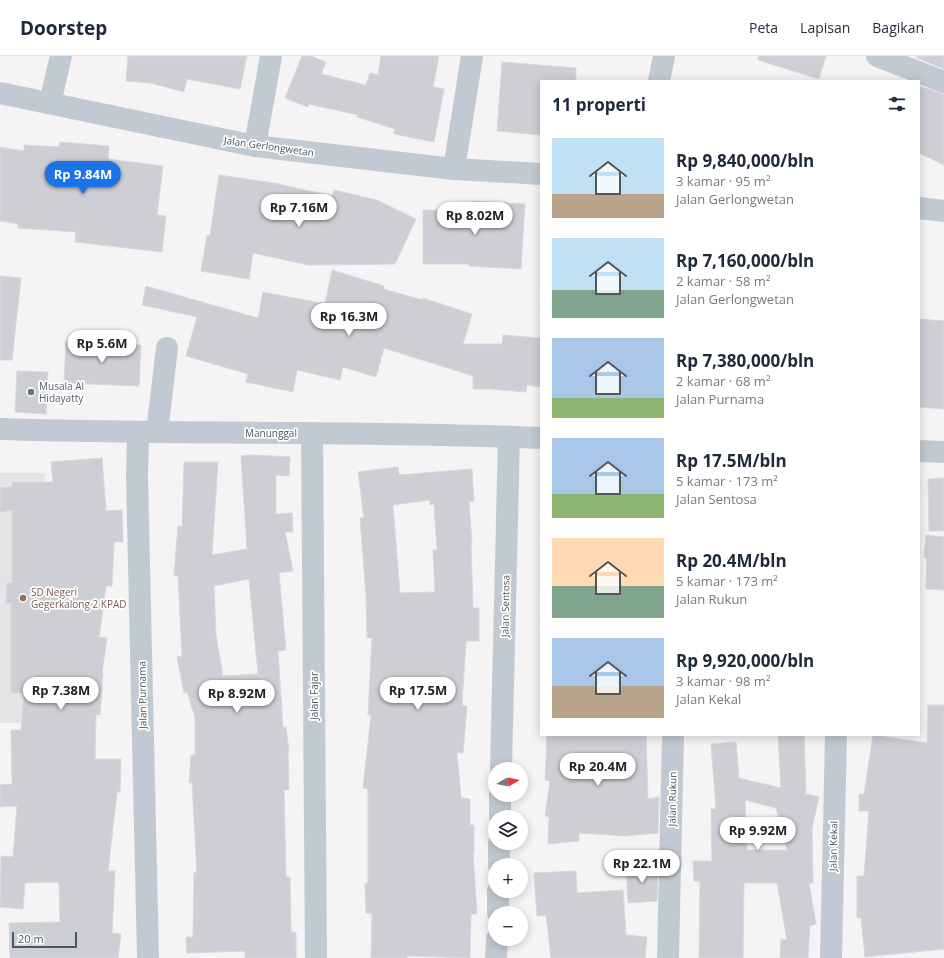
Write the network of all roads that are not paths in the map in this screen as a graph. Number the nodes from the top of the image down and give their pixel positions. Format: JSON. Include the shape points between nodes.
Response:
{"nodes":[{"id":1,"x":61,"y":56,"type":"edge"},
{"id":2,"x":271,"y":56,"type":"edge"},
{"id":3,"x":472,"y":56,"type":"edge"},
{"id":4,"x":664,"y":56,"type":"edge"},
{"id":5,"x":877,"y":56,"type":"edge"},
{"id":6,"x":659,"y":80,"type":"edge"},
{"id":7,"x":944,"y":82,"type":"edge"},
{"id":8,"x":0,"y":93,"type":"edge"},
{"id":9,"x":50,"y":103,"type":"junction"},
{"id":10,"x":255,"y":146,"type":"junction"},
{"id":11,"x":454,"y":168,"type":"junction"},
{"id":12,"x":540,"y":174,"type":"edge"},
{"id":13,"x":920,"y":208,"type":"edge"},
{"id":14,"x":944,"y":211,"type":"edge"},
{"id":15,"x":167,"y":348,"type":"dead end"},
{"id":16,"x":0,"y":429,"type":"edge"},
{"id":17,"x":148,"y":432,"type":"junction"},
{"id":18,"x":312,"y":433,"type":"junction"},
{"id":19,"x":540,"y":438,"type":"edge"},
{"id":20,"x":508,"y":440,"type":"junction"},
{"id":21,"x":920,"y":451,"type":"edge"},
{"id":22,"x":944,"y":452,"type":"edge"},
{"id":23,"x":673,"y":736,"type":"edge"},
{"id":24,"x":836,"y":736,"type":"edge"},
{"id":25,"x":501,"y":762,"type":"edge"},
{"id":26,"x":497,"y":946,"type":"edge"},
{"id":27,"x":148,"y":958,"type":"edge"},
{"id":28,"x":316,"y":958,"type":"edge"},
{"id":29,"x":496,"y":958,"type":"edge"},
{"id":30,"x":668,"y":958,"type":"edge"},
{"id":31,"x":831,"y":958,"type":"edge"}],
"edges":[{"from":1,"to":9,"type":"street"},
{"from":2,"to":10,"type":"street"},
{"from":3,"to":11,"type":"street"},
{"from":4,"to":6,"type":"street"},
{"from":5,"to":7,"type":"street"},
{"from":8,"to":9,"type":"street","name":"Jalan Gerlongwetan"},
{"from":9,"to":10,"type":"street","name":"Jalan Gerlongwetan"},
{"from":10,"to":11,"type":"street","name":"Jalan Gerlongwetan"},
{"from":11,"to":12,"type":"street","name":"Jalan Gerlongwetan"},
{"from":13,"to":14,"type":"street"},
{"from":15,"to":17,"type":"street","name":"Jalan Purnama"},
{"from":16,"to":17,"type":"street","name":"Manunggal"},
{"from":17,"to":18,"type":"street","name":"Manunggal"},
{"from":17,"to":27,"type":"street","name":"Jalan Purnama","via":[[137,477]]},
{"from":18,"to":20,"type":"street","name":"Manunggal"},
{"from":18,"to":28,"type":"street","name":"Jalan Fajar"},
{"from":19,"to":20,"type":"street","name":"Manunggal"},
{"from":20,"to":25,"type":"street","name":"Jalan Sentosa"},
{"from":21,"to":22,"type":"street"},
{"from":23,"to":30,"type":"street","name":"Jalan Rukun"},
{"from":24,"to":31,"type":"street","name":"Jalan Kekal"},
{"from":26,"to":29,"type":"street"}]}
